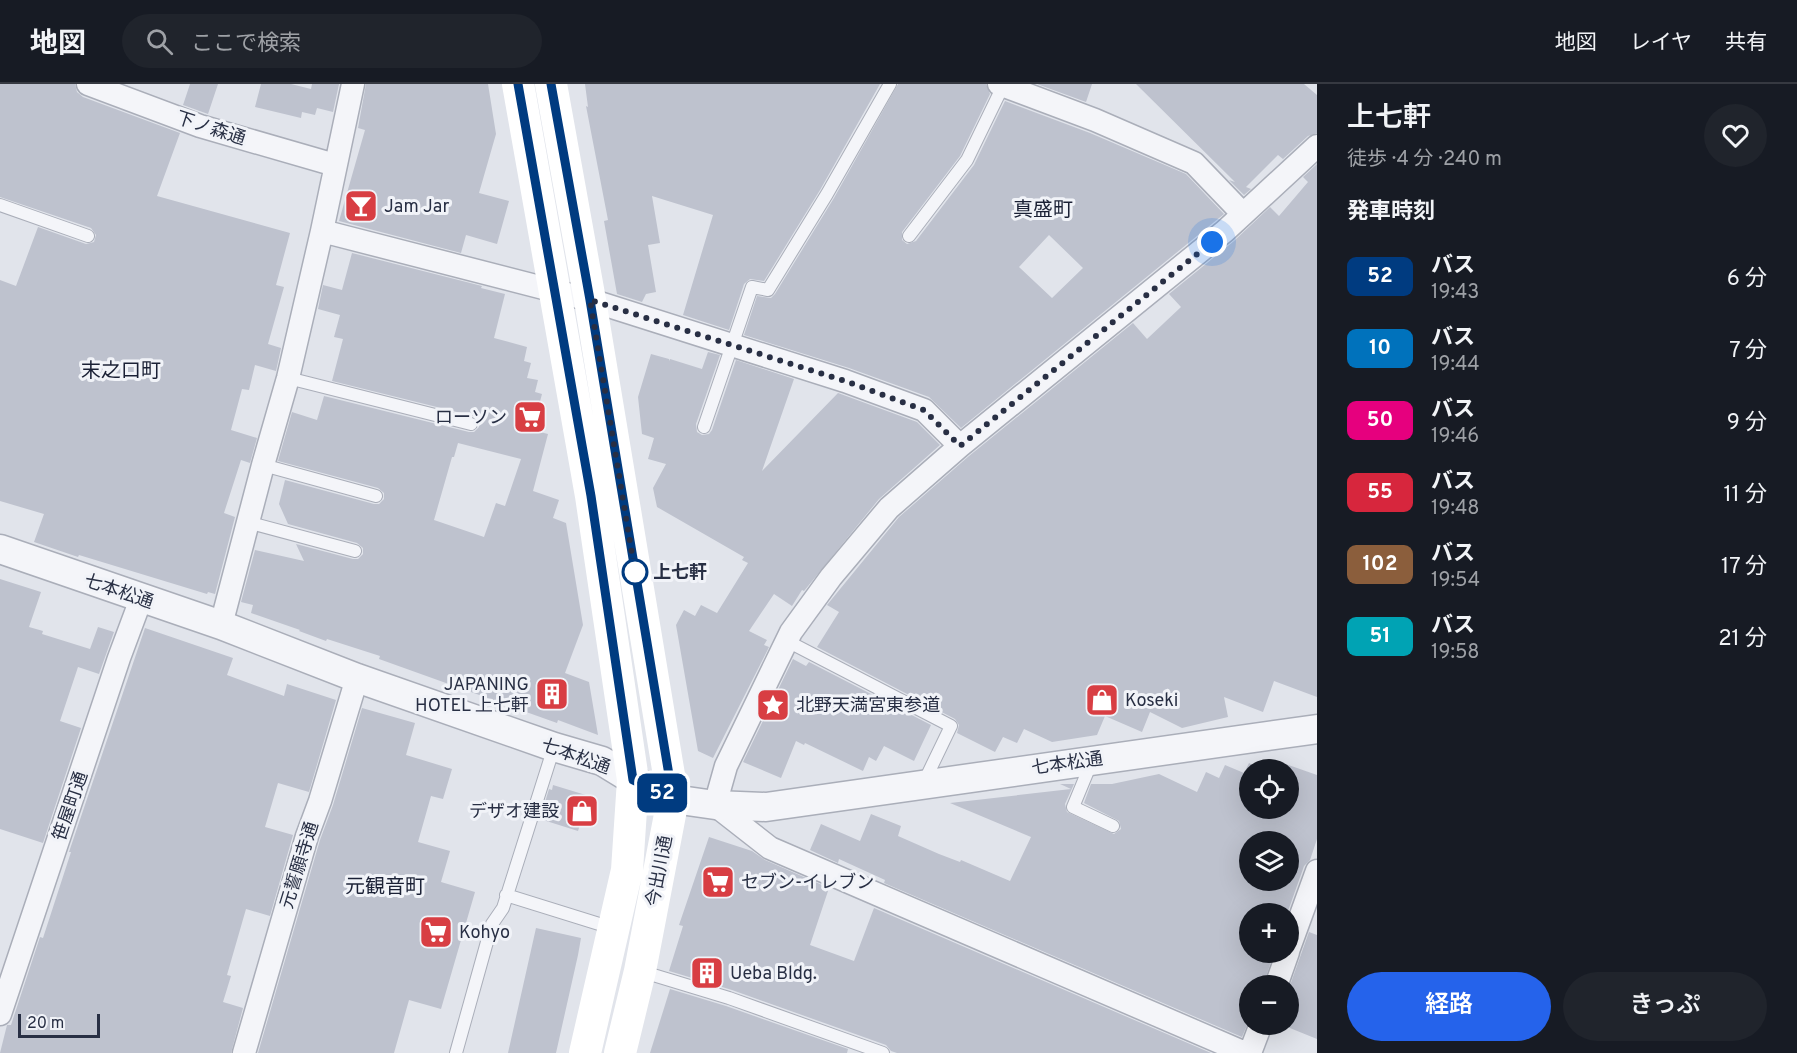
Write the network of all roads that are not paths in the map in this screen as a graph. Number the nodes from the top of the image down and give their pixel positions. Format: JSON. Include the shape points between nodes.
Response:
{"nodes":[{"id":1,"x":88,"y":84,"type":"edge"},
{"id":2,"x":353,"y":84,"type":"edge"},
{"id":3,"x":518,"y":84,"type":"edge"},
{"id":4,"x":551,"y":84,"type":"edge"},
{"id":5,"x":890,"y":84,"type":"edge"},
{"id":6,"x":1001,"y":85,"type":"edge"},
{"id":7,"x":1317,"y":146,"type":"edge"},
{"id":8,"x":335,"y":165,"type":"junction"},
{"id":9,"x":0,"y":205,"type":"edge"},
{"id":10,"x":1243,"y":214,"type":"junction"},
{"id":11,"x":322,"y":231,"type":"junction"},
{"id":12,"x":88,"y":236,"type":"dead end"},
{"id":13,"x":909,"y":236,"type":"dead end"},
{"id":14,"x":555,"y":290,"type":"junction"},
{"id":15,"x":590,"y":300,"type":"junction"},
{"id":16,"x":732,"y":345,"type":"junction"},
{"id":17,"x":288,"y":378,"type":"junction"},
{"id":18,"x":471,"y":424,"type":"dead end"},
{"id":19,"x":704,"y":428,"type":"dead end"},
{"id":20,"x":960,"y":446,"type":"junction"},
{"id":21,"x":263,"y":465,"type":"junction"},
{"id":22,"x":376,"y":496,"type":"dead end"},
{"id":23,"x":247,"y":522,"type":"junction"},
{"id":24,"x":0,"y":549,"type":"edge"},
{"id":25,"x":355,"y":551,"type":"dead end"},
{"id":26,"x":141,"y":599,"type":"junction"},
{"id":27,"x":221,"y":625,"type":"junction"},
{"id":28,"x":787,"y":641,"type":"junction"},
{"id":29,"x":357,"y":678,"type":"junction"},
{"id":30,"x":1317,"y":729,"type":"edge"},
{"id":31,"x":554,"y":747,"type":"junction"},
{"id":32,"x":1092,"y":760,"type":"junction"},
{"id":33,"x":633,"y":780,"type":"junction"},
{"id":34,"x":923,"y":783,"type":"junction"},
{"id":35,"x":673,"y":799,"type":"junction"},
{"id":36,"x":715,"y":805,"type":"junction"},
{"id":37,"x":1113,"y":826,"type":"dead end"},
{"id":38,"x":1317,"y":871,"type":"edge"},
{"id":39,"x":507,"y":896,"type":"junction"},
{"id":40,"x":1299,"y":921,"type":"edge"},
{"id":41,"x":613,"y":929,"type":"junction"},
{"id":42,"x":640,"y":971,"type":"junction"},
{"id":43,"x":0,"y":1014,"type":"edge"},
{"id":44,"x":1257,"y":1035,"type":"edge"},
{"id":45,"x":244,"y":1053,"type":"edge"},
{"id":46,"x":456,"y":1053,"type":"edge"},
{"id":47,"x":585,"y":1053,"type":"edge"},
{"id":48,"x":620,"y":1053,"type":"edge"},
{"id":49,"x":884,"y":1053,"type":"edge"},
{"id":50,"x":1245,"y":1053,"type":"edge"},
{"id":51,"x":1250,"y":1053,"type":"edge"}],
"edges":[{"from":1,"to":8,"type":"street","name":"下ノ森通","via":[[200,126]]},
{"from":2,"to":8,"type":"street"},
{"from":3,"to":14,"type":"main road","name":"今出川通"},
{"from":4,"to":15,"type":"main road","name":"今出川通"},
{"from":5,"to":16,"type":"lane","via":[[768,290],[752,287]]},
{"from":6,"to":10,"type":"street","via":[[1194,163]]},
{"from":6,"to":13,"type":"lane","via":[[967,160]]},
{"from":7,"to":10,"type":"street"},
{"from":8,"to":11,"type":"street"},
{"from":9,"to":12,"type":"lane"},
{"from":10,"to":20,"type":"street"},
{"from":11,"to":14,"type":"street"},
{"from":11,"to":17,"type":"street"},
{"from":14,"to":15,"type":"street"},
{"from":14,"to":33,"type":"main road","name":"今出川通","via":[[591,496]]},
{"from":15,"to":16,"type":"street"},
{"from":15,"to":35,"type":"main road","name":"今出川通"},
{"from":16,"to":19,"type":"lane"},
{"from":16,"to":20,"type":"street","via":[[924,410]]},
{"from":17,"to":18,"type":"lane"},
{"from":17,"to":21,"type":"street"},
{"from":20,"to":28,"type":"street","via":[[889,508],[831,578]]},
{"from":21,"to":22,"type":"lane"},
{"from":21,"to":23,"type":"street"},
{"from":23,"to":25,"type":"lane"},
{"from":23,"to":27,"type":"street"},
{"from":24,"to":26,"type":"street","name":"七本松通"},
{"from":26,"to":27,"type":"street","name":"七本松通"},
{"from":26,"to":43,"type":"street","name":"笹屋町通"},
{"from":27,"to":29,"type":"street","name":"七本松通"},
{"from":28,"to":34,"type":"lane","via":[[951,726]]},
{"from":28,"to":36,"type":"street","via":[[726,766]]},
{"from":29,"to":31,"type":"street","name":"七本松通"},
{"from":29,"to":45,"type":"street","name":"元誓願寺通"},
{"from":30,"to":32,"type":"street","name":"七本松通"},
{"from":31,"to":33,"type":"street","name":"七本松通","via":[[602,761]]},
{"from":31,"to":39,"type":"lane"},
{"from":32,"to":34,"type":"street","name":"七本松通"},
{"from":32,"to":37,"type":"lane","via":[[1072,807]]},
{"from":33,"to":35,"type":"street","name":"七本松通"},
{"from":33,"to":41,"type":"main road","name":"今出川通","via":[[627,870]]},
{"from":34,"to":36,"type":"street","name":"七本松通","via":[[766,807]]},
{"from":35,"to":36,"type":"street","name":"七本松通"},
{"from":35,"to":42,"type":"main road","name":"今出川通"},
{"from":36,"to":50,"type":"street","via":[[770,848]]},
{"from":38,"to":40,"type":"street"},
{"from":39,"to":41,"type":"lane"},
{"from":39,"to":46,"type":"lane","via":[[492,924]]},
{"from":41,"to":47,"type":"main road","name":"今出川通"},
{"from":42,"to":48,"type":"main road","name":"今出川通"},
{"from":42,"to":49,"type":"lane"},
{"from":44,"to":51,"type":"street"}]}
